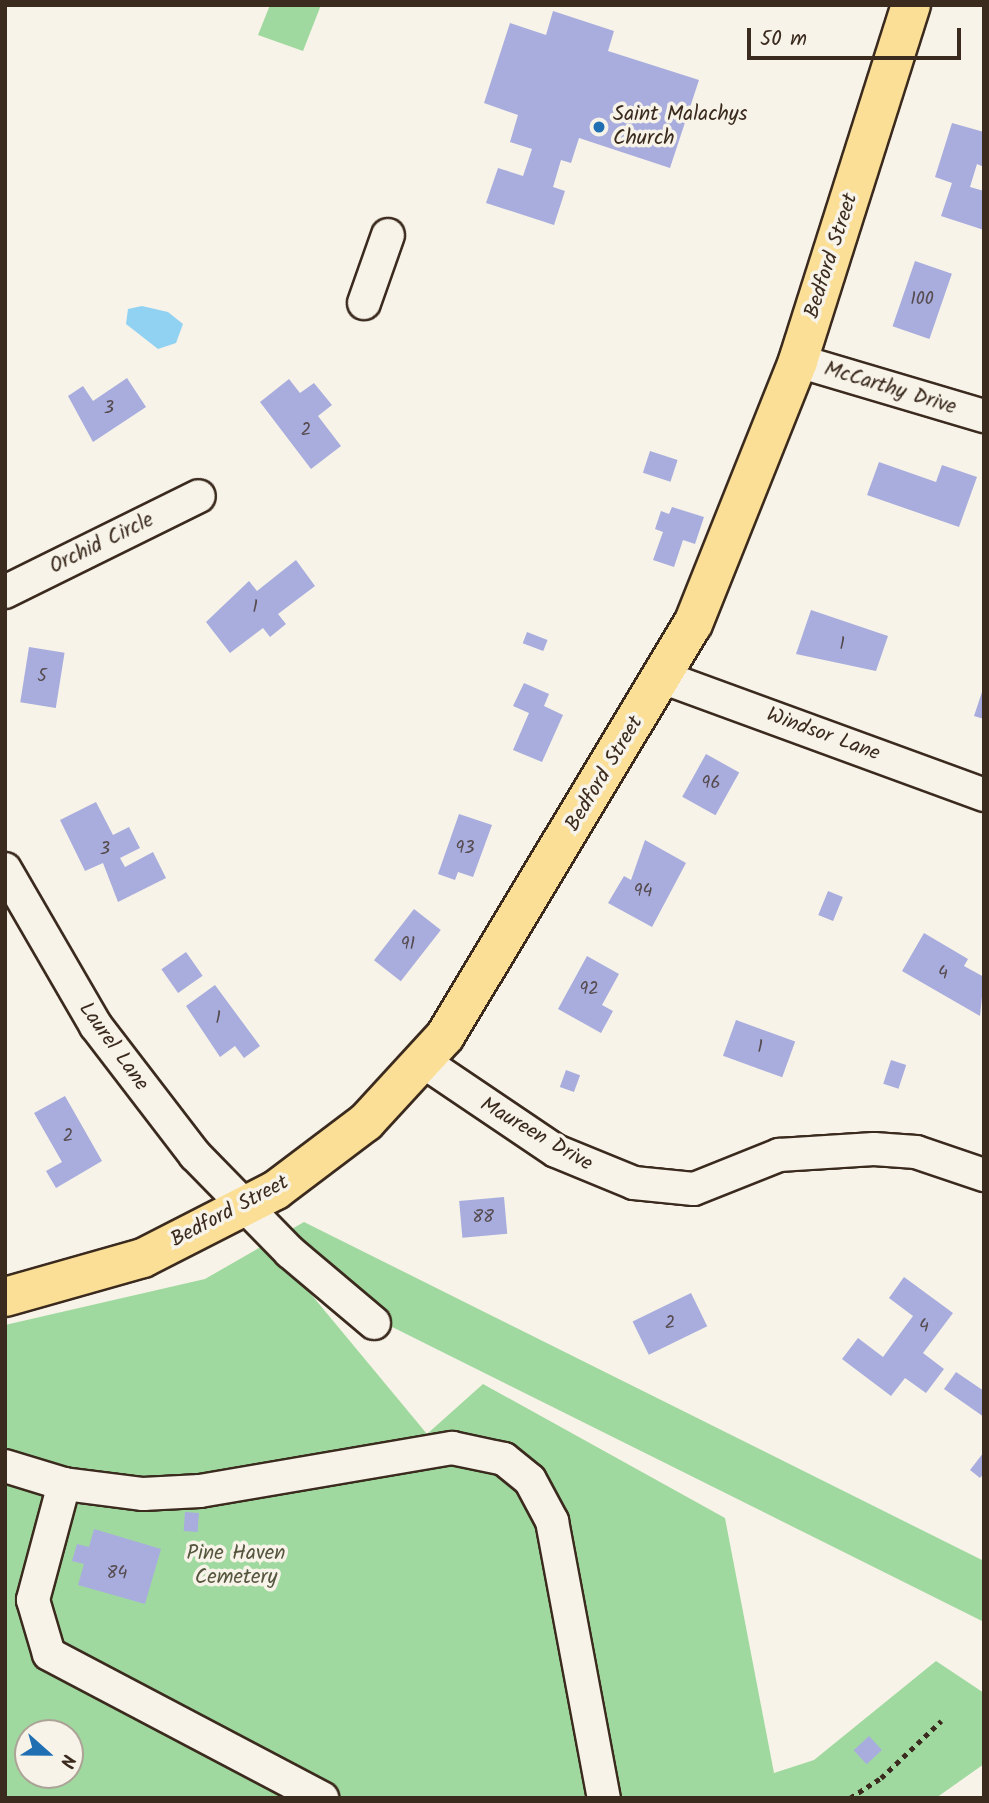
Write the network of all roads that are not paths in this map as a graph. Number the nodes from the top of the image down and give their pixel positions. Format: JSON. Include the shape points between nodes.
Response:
{"nodes":[{"id":1,"x":911,"y":5,"type":"edge"},
{"id":2,"x":388,"y":235,"type":"dead end"},
{"id":3,"x":364,"y":303,"type":"dead end"},
{"id":4,"x":798,"y":361,"type":"junction"},
{"id":5,"x":984,"y":416,"type":"edge"},
{"id":6,"x":199,"y":496,"type":"dead end"},
{"id":7,"x":5,"y":592,"type":"edge"},
{"id":8,"x":662,"y":677,"type":"junction"},
{"id":9,"x":984,"y":795,"type":"edge"},
{"id":10,"x":5,"y":869,"type":"edge"},
{"id":11,"x":424,"y":1062,"type":"junction"},
{"id":12,"x":984,"y":1175,"type":"edge"},
{"id":13,"x":246,"y":1206,"type":"junction"},
{"id":14,"x":5,"y":1297,"type":"edge"},
{"id":15,"x":374,"y":1323,"type":"dead end"},
{"id":16,"x":5,"y":1466,"type":"edge"},
{"id":17,"x":64,"y":1484,"type":"junction"},
{"id":18,"x":322,"y":1798,"type":"edge"},
{"id":19,"x":604,"y":1798,"type":"edge"}],
"edges":[{"from":1,"to":4,"type":"main road","name":"Bedford Street"},
{"from":2,"to":3,"type":"street"},
{"from":4,"to":5,"type":"street","name":"McCarthy Drive"},
{"from":4,"to":8,"type":"main road","name":"Bedford Street","via":[[750,491],[693,624]]},
{"from":6,"to":7,"type":"street","name":"Orchid Circle"},
{"from":8,"to":9,"type":"street","name":"Windsor Lane"},
{"from":8,"to":11,"type":"main road","name":"Bedford Street","via":[[517,922]]},
{"from":10,"to":13,"type":"street","name":"Laurel Lane","via":[[96,1026],[195,1155]]},
{"from":11,"to":12,"type":"street","name":"Maureen Drive","via":[[556,1151],[634,1183],[694,1189],[779,1155],[874,1149],[916,1152]]},
{"from":11,"to":13,"type":"main road","name":"Bedford Street","via":[[346,1140]]},
{"from":13,"to":14,"type":"main road","name":"Bedford Street","via":[[143,1258]]},
{"from":13,"to":15,"type":"street","name":"Laurel Lane"},
{"from":16,"to":17,"type":"street"},
{"from":17,"to":18,"type":"street","via":[[33,1600],[49,1654]]},
{"from":17,"to":19,"type":"street","via":[[168,1493],[452,1448],[504,1459],[530,1480],[552,1521]]}]}
